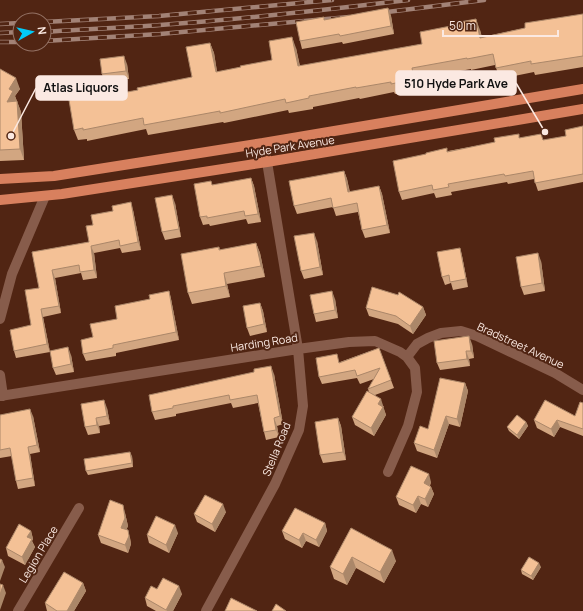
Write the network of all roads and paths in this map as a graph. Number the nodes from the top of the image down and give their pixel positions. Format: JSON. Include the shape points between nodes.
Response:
{"nodes":[{"id":1,"x":583,"y":89,"type":"edge"},
{"id":2,"x":583,"y":109,"type":"edge"},
{"id":3,"x":263,"y":143,"type":"junction"},
{"id":4,"x":267,"y":162,"type":"junction"},
{"id":5,"x":0,"y":179,"type":"edge"},
{"id":6,"x":45,"y":196,"type":"junction"},
{"id":7,"x":0,"y":200,"type":"edge"},
{"id":8,"x":0,"y":319,"type":"edge"},
{"id":9,"x":298,"y":349,"type":"junction"},
{"id":10,"x":407,"y":357,"type":"junction"},
{"id":11,"x":0,"y":375,"type":"edge"},
{"id":12,"x":583,"y":390,"type":"edge"},
{"id":13,"x":2,"y":396,"type":"edge"},
{"id":14,"x":388,"y":472,"type":"dead end"},
{"id":15,"x":79,"y":508,"type":"dead end"},
{"id":16,"x":18,"y":611,"type":"edge"},
{"id":17,"x":206,"y":611,"type":"edge"}],
"edges":[{"from":1,"to":3,"type":"main road","name":"Hyde Park Avenue"},
{"from":2,"to":4,"type":"main road","name":"Hyde Park Avenue"},
{"from":3,"to":4,"type":"main road"},
{"from":3,"to":5,"type":"main road","name":"Hyde Park Avenue","via":[[54,176]]},
{"from":4,"to":6,"type":"main road","name":"Hyde Park Avenue"},
{"from":4,"to":9,"type":"street","name":"Stella Road"},
{"from":6,"to":7,"type":"main road","name":"Hyde Park Avenue"},
{"from":6,"to":8,"type":"street","via":[[12,274]]},
{"from":9,"to":10,"type":"street","name":"Harding Road","via":[[375,341]]},
{"from":9,"to":13,"type":"street","name":"Harding Road"},
{"from":9,"to":17,"type":"street","name":"Stella Road","via":[[303,406],[298,430],[275,484]]},
{"from":10,"to":12,"type":"street","name":"Bradstreet Avenue","via":[[417,344],[428,338],[441,333],[461,331],[555,373]]},
{"from":10,"to":14,"type":"street","via":[[415,368],[416,392],[408,426]]},
{"from":11,"to":13,"type":"street"},
{"from":15,"to":16,"type":"street","name":"Legion Place"}]}
